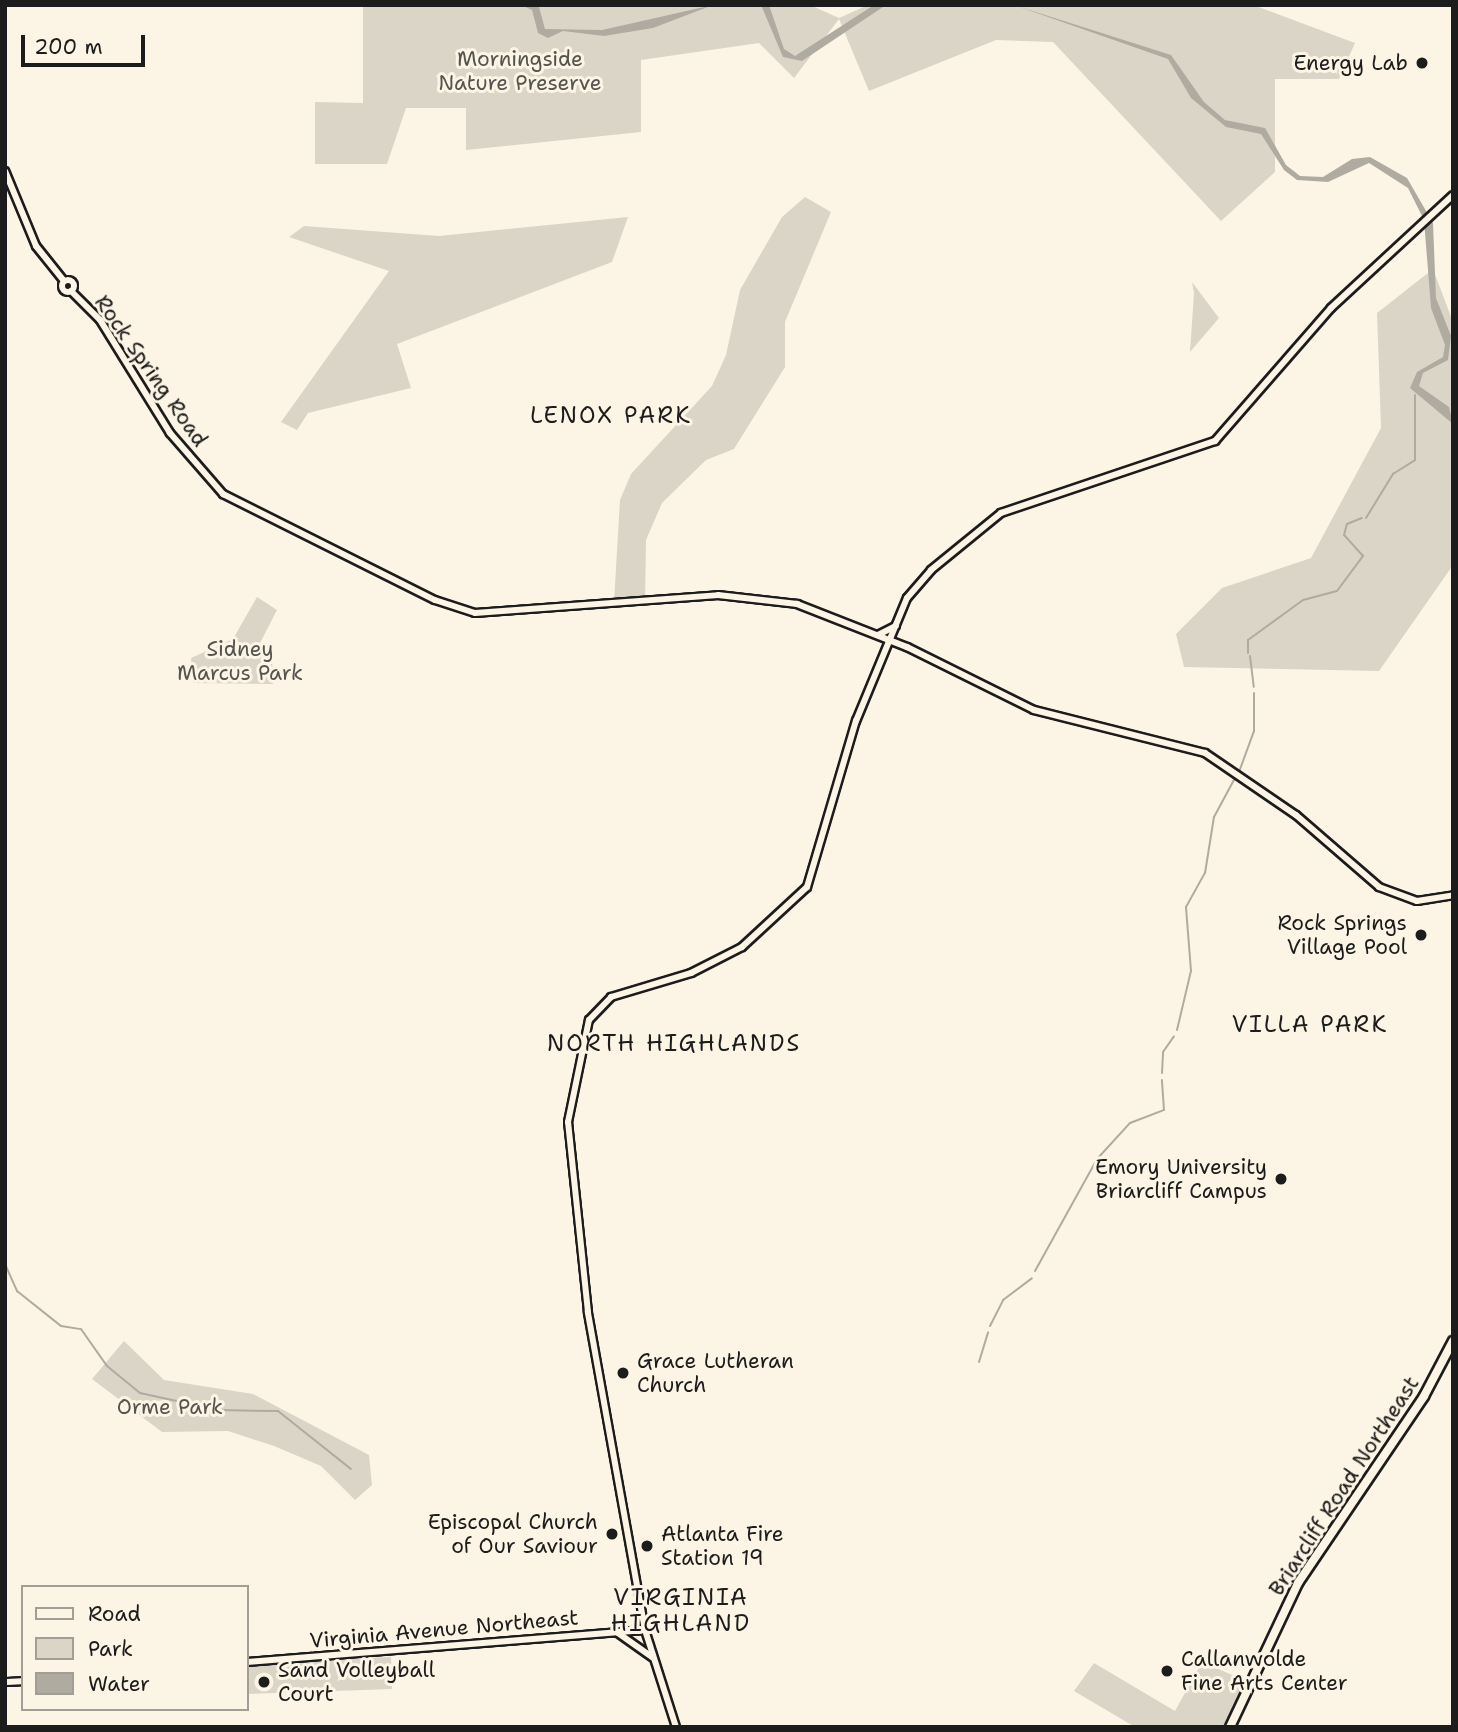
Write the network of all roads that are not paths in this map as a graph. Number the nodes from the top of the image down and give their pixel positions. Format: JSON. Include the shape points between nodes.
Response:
{"nodes":[{"id":1,"x":5,"y":171,"type":"edge"},
{"id":2,"x":1453,"y":195,"type":"edge"},
{"id":3,"x":895,"y":626,"type":"junction"},
{"id":4,"x":878,"y":635,"type":"junction"},
{"id":5,"x":890,"y":640,"type":"junction"},
{"id":6,"x":1453,"y":895,"type":"edge"},
{"id":7,"x":1453,"y":1341,"type":"edge"},
{"id":8,"x":645,"y":1630,"type":"junction"},
{"id":9,"x":617,"y":1632,"type":"junction"},
{"id":10,"x":653,"y":1657,"type":"junction"},
{"id":11,"x":248,"y":1662,"type":"edge"},
{"id":12,"x":676,"y":1727,"type":"edge"},
{"id":13,"x":1230,"y":1727,"type":"edge"}],
"edges":[{"from":1,"to":4,"type":"street","name":"Rock Spring Road","via":[[36,246],[64,281],[63,290],[71,291],[100,320],[170,433],[231,500],[470,613],[575,601],[746,596],[797,604]]},
{"from":2,"to":3,"type":"street","via":[[1331,308],[1215,441],[994,517],[924,578]]},
{"from":3,"to":4,"type":"street"},
{"from":3,"to":5,"type":"street"},
{"from":4,"to":5,"type":"street"},
{"from":5,"to":6,"type":"street","via":[[1034,709],[1205,753],[1296,815],[1379,887],[1417,901]]},
{"from":5,"to":8,"type":"street","via":[[856,721],[810,880],[800,896],[742,947],[691,973],[611,997],[587,1026],[568,1139],[582,1212],[593,1346]]},
{"from":7,"to":13,"type":"main road","name":"Briarcliff Road Northeast","via":[[1424,1396],[1298,1583]]},
{"from":8,"to":9,"type":"street","name":"Virginia Avenue Northeast"},
{"from":8,"to":10,"type":"street"},
{"from":9,"to":10,"type":"street"},
{"from":9,"to":11,"type":"street","name":"Virginia Avenue Northeast"},
{"from":10,"to":12,"type":"street"}]}
